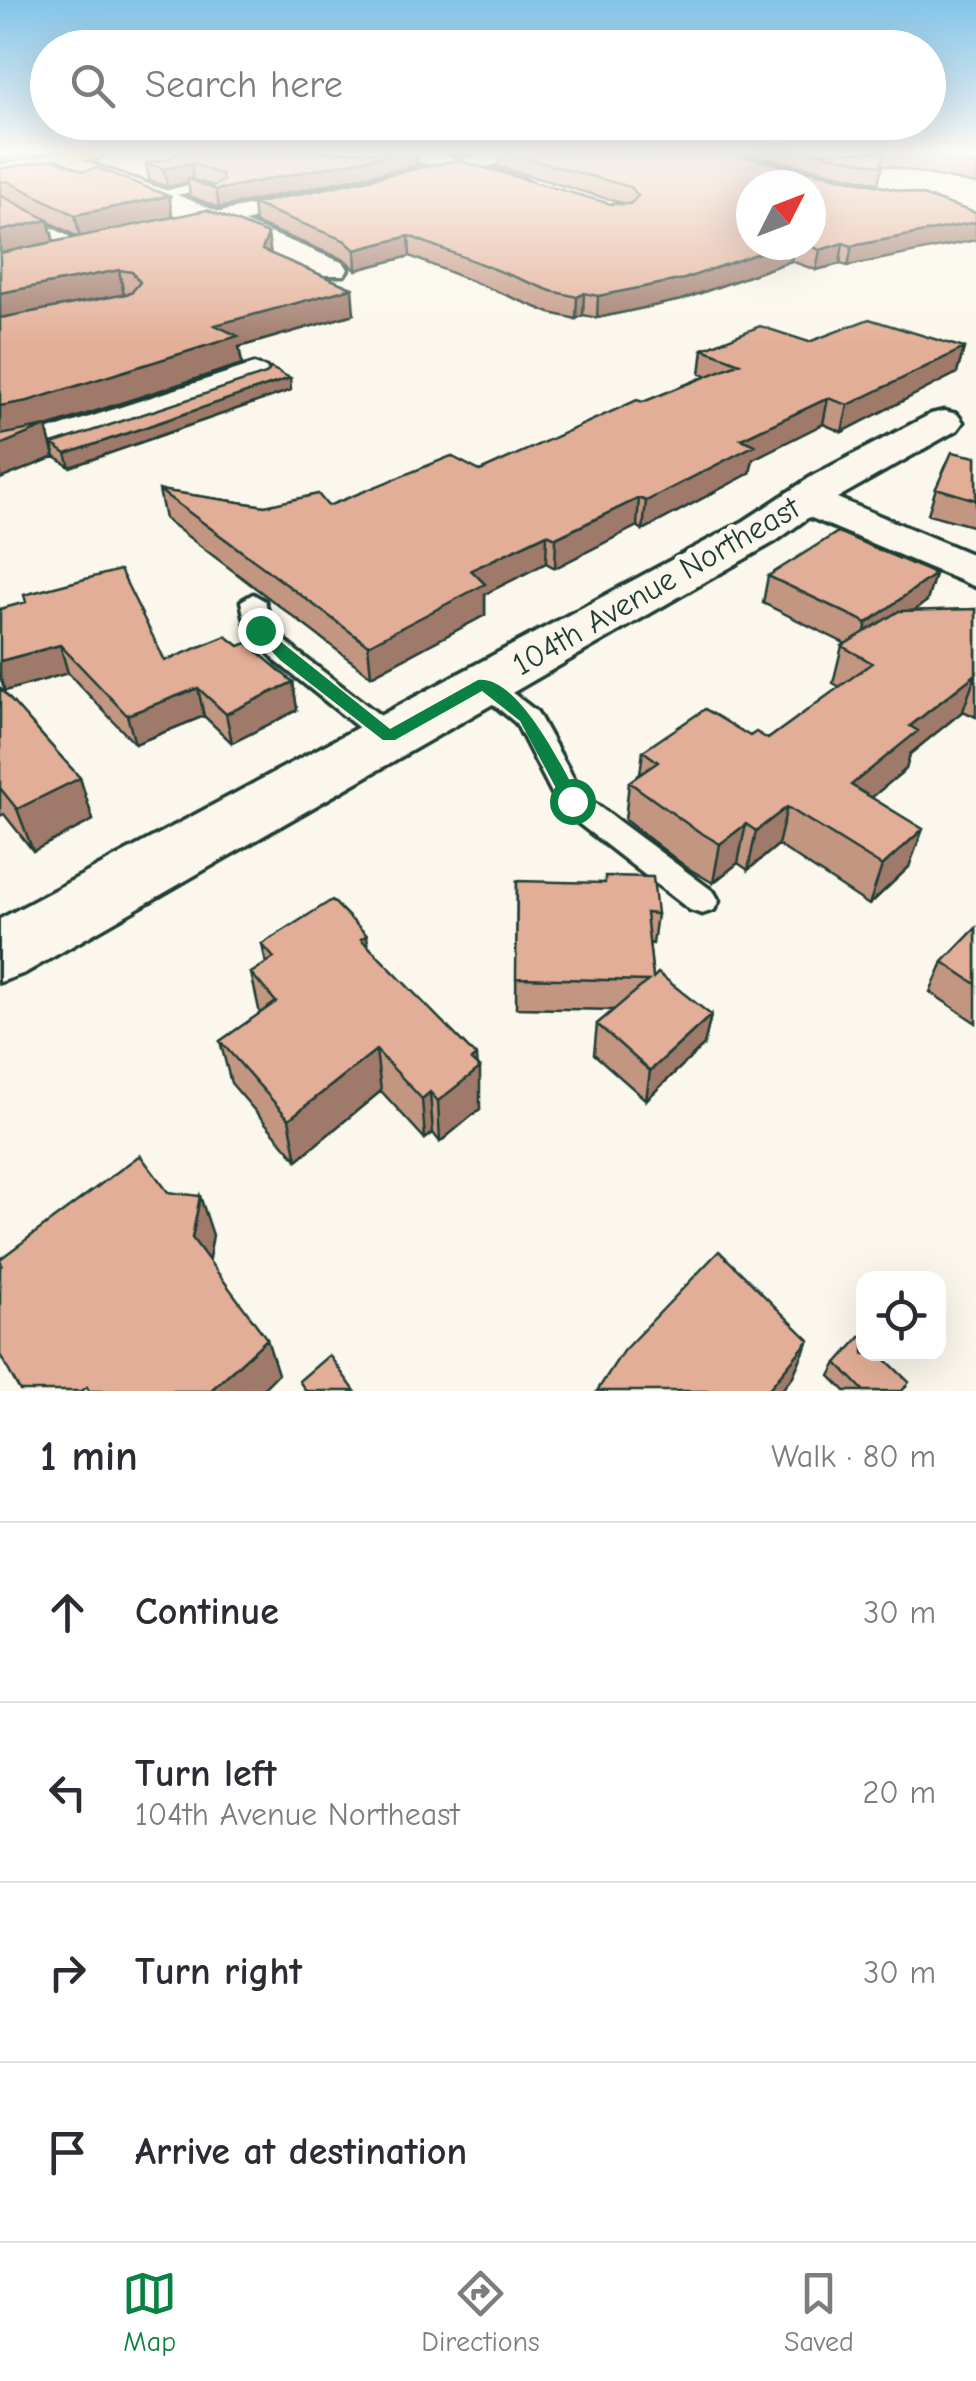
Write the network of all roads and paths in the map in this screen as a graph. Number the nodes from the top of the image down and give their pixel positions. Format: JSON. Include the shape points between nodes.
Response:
{"nodes":[{"id":1,"x":26,"y":217,"type":"edge"},
{"id":2,"x":189,"y":217,"type":"edge"},
{"id":3,"x":233,"y":217,"type":"edge"},
{"id":4,"x":103,"y":245,"type":"junction"},
{"id":5,"x":50,"y":257,"type":"edge"},
{"id":6,"x":334,"y":269,"type":"dead end"},
{"id":7,"x":254,"y":375,"type":"edge"},
{"id":8,"x":944,"y":422,"type":"dead end"},
{"id":9,"x":0,"y":454,"type":"edge"},
{"id":10,"x":808,"y":501,"type":"junction"},
{"id":11,"x":976,"y":572,"type":"edge"},
{"id":12,"x":253,"y":601,"type":"dead end"},
{"id":13,"x":484,"y":684,"type":"junction"},
{"id":14,"x":389,"y":736,"type":"junction"},
{"id":15,"x":702,"y":901,"type":"dead end"},
{"id":16,"x":0,"y":953,"type":"edge"}],
"edges":[{"from":1,"to":4,"type":"lane"},
{"from":2,"to":4,"type":"street"},
{"from":3,"to":6,"type":"street"},
{"from":4,"to":5,"type":"street"},
{"from":7,"to":9,"type":"street"},
{"from":8,"to":10,"type":"street","name":"104th Avenue Northeast"},
{"from":10,"to":11,"type":"street"},
{"from":10,"to":13,"type":"street","name":"104th Avenue Northeast"},
{"from":12,"to":14,"type":"lane","via":[[260,630],[286,656]]},
{"from":13,"to":14,"type":"street","name":"104th Avenue Northeast"},
{"from":13,"to":15,"type":"lane","via":[[526,718],[572,801]]},
{"from":14,"to":16,"type":"street","name":"104th Avenue Northeast"}]}
